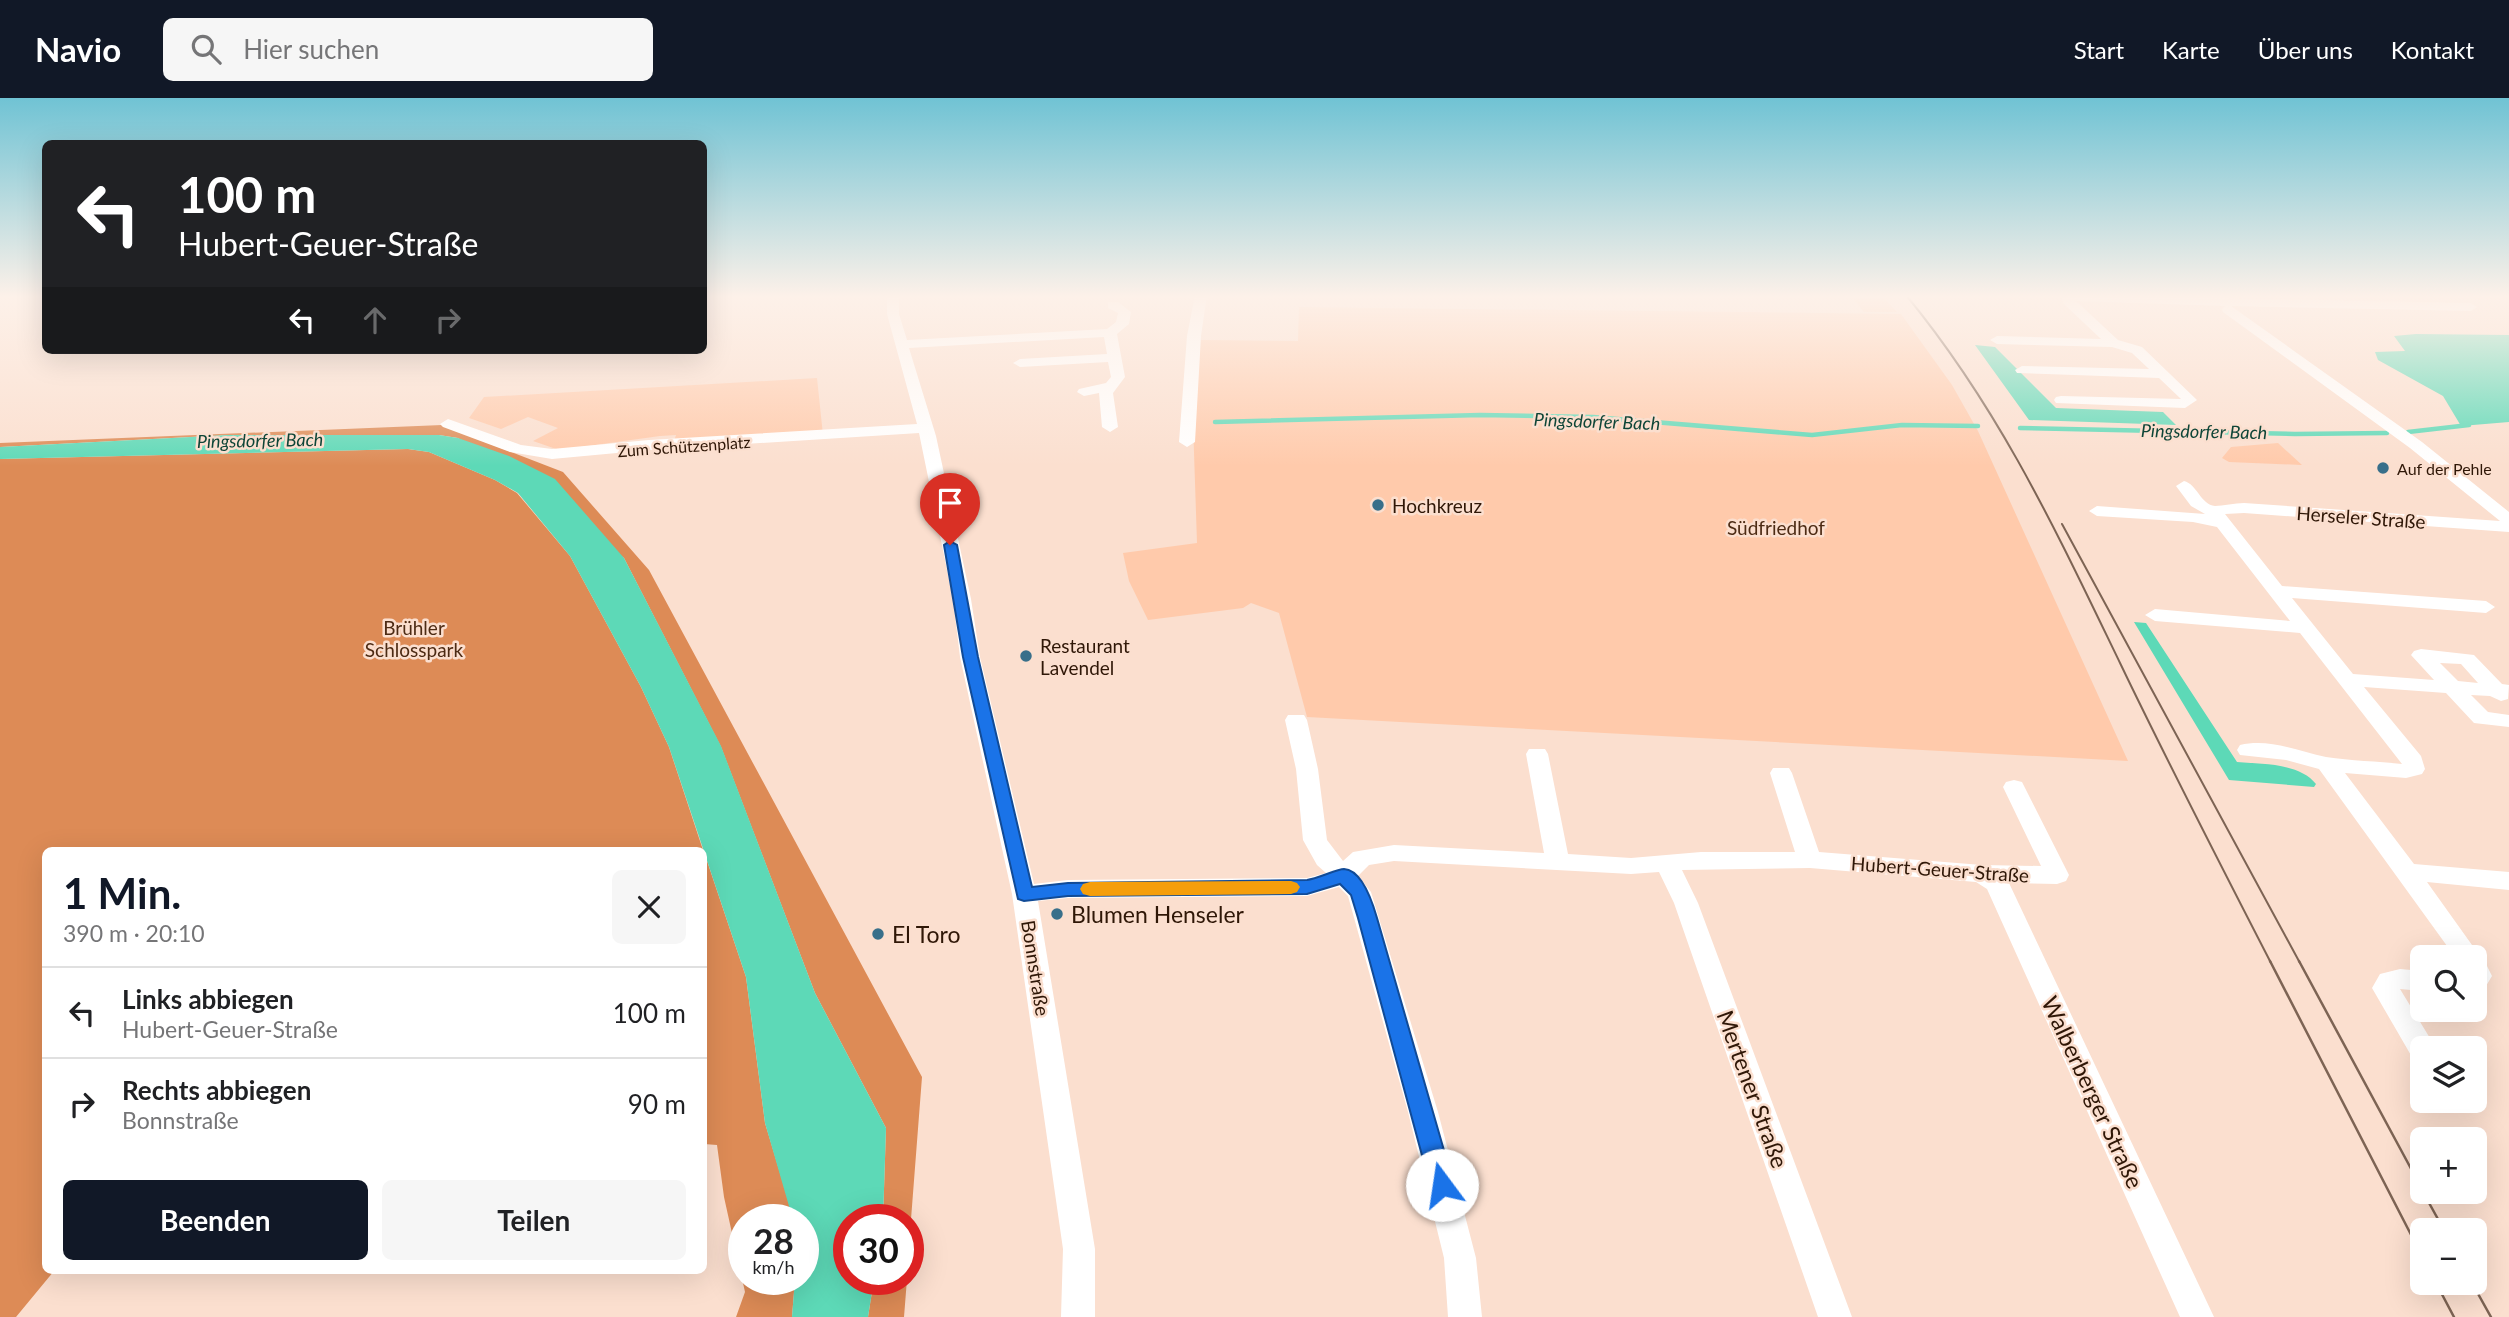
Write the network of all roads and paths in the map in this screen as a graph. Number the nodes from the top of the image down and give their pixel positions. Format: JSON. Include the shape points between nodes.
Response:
{"nodes":[{"id":1,"x":903,"y":352,"type":"edge"},
{"id":2,"x":1113,"y":352,"type":"edge"},
{"id":3,"x":1193,"y":352,"type":"edge"},
{"id":4,"x":2139,"y":352,"type":"edge"},
{"id":5,"x":2287,"y":352,"type":"edge"},
{"id":6,"x":1114,"y":358,"type":"junction"},
{"id":7,"x":1020,"y":363,"type":"dead end"},
{"id":8,"x":2022,"y":370,"type":"dead end"},
{"id":9,"x":2163,"y":374,"type":"junction"},
{"id":10,"x":1109,"y":387,"type":"junction"},
{"id":11,"x":1084,"y":392,"type":"dead end"},
{"id":12,"x":2061,"y":400,"type":"dead end"},
{"id":13,"x":448,"y":424,"type":"dead end"},
{"id":14,"x":1110,"y":427,"type":"dead end"},
{"id":15,"x":925,"y":428,"type":"junction"},
{"id":16,"x":1187,"y":442,"type":"dead end"},
{"id":17,"x":2184,"y":486,"type":"dead end"},
{"id":18,"x":2097,"y":511,"type":"dead end"},
{"id":19,"x":2218,"y":517,"type":"junction"},
{"id":20,"x":2509,"y":520,"type":"edge"},
{"id":21,"x":2509,"y":527,"type":"edge"},
{"id":22,"x":2274,"y":591,"type":"junction"},
{"id":23,"x":2486,"y":607,"type":"dead end"},
{"id":24,"x":2155,"y":615,"type":"dead end"},
{"id":25,"x":2304,"y":628,"type":"junction"},
{"id":26,"x":2347,"y":680,"type":"junction"},
{"id":27,"x":2454,"y":687,"type":"junction"},
{"id":28,"x":2505,"y":695,"type":"edge"},
{"id":29,"x":1296,"y":720,"type":"dead end"},
{"id":30,"x":2509,"y":721,"type":"edge"},
{"id":31,"x":2248,"y":750,"type":"dead end"},
{"id":32,"x":1537,"y":754,"type":"dead end"},
{"id":33,"x":2327,"y":764,"type":"junction"},
{"id":34,"x":1781,"y":773,"type":"dead end"},
{"id":35,"x":2014,"y":787,"type":"dead end"},
{"id":36,"x":1810,"y":860,"type":"junction"},
{"id":37,"x":1558,"y":863,"type":"junction"},
{"id":38,"x":1666,"y":863,"type":"junction"},
{"id":39,"x":2407,"y":872,"type":"junction"},
{"id":40,"x":1982,"y":874,"type":"junction"},
{"id":41,"x":1343,"y":875,"type":"junction"},
{"id":42,"x":2509,"y":881,"type":"edge"},
{"id":43,"x":1024,"y":894,"type":"junction"},
{"id":44,"x":2460,"y":945,"type":"edge"},
{"id":45,"x":2410,"y":980,"type":"edge"},
{"id":46,"x":2414,"y":1036,"type":"edge"},
{"id":47,"x":1078,"y":1317,"type":"edge"},
{"id":48,"x":1465,"y":1317,"type":"edge"},
{"id":49,"x":1835,"y":1317,"type":"edge"},
{"id":50,"x":2197,"y":1317,"type":"edge"}],
"edges":[{"from":1,"to":15,"type":"street","name":"Bonnstraße"},
{"from":2,"to":6,"type":"street"},
{"from":3,"to":16,"type":"street"},
{"from":4,"to":9,"type":"street"},
{"from":5,"to":20,"type":"street","via":[[2416,445]]},
{"from":6,"to":7,"type":"street"},
{"from":6,"to":10,"type":"street","via":[[1117,380]]},
{"from":8,"to":9,"type":"street"},
{"from":9,"to":12,"type":"street","via":[[2190,400],[2185,404]]},
{"from":10,"to":11,"type":"street"},
{"from":10,"to":14,"type":"street"},
{"from":13,"to":15,"type":"street","name":"Zum Schützenplatz","via":[[543,454]]},
{"from":15,"to":43,"type":"street","name":"Bonnstraße","via":[[970,657]]},
{"from":17,"to":19,"type":"street"},
{"from":18,"to":19,"type":"street","name":"Herseler Straße"},
{"from":19,"to":21,"type":"street","name":"Herseler Straße","via":[[2223,508],[2244,508]]},
{"from":19,"to":22,"type":"street"},
{"from":22,"to":23,"type":"street"},
{"from":22,"to":25,"type":"street"},
{"from":24,"to":25,"type":"street"},
{"from":25,"to":26,"type":"street"},
{"from":26,"to":27,"type":"street"},
{"from":26,"to":33,"type":"street","via":[[2413,761],[2414,769]]},
{"from":27,"to":28,"type":"street"},
{"from":27,"to":28,"type":"street","via":[[2421,655],[2467,659]]},
{"from":27,"to":30,"type":"street","via":[[2482,718]]},
{"from":29,"to":41,"type":"street","via":[[1315,840]]},
{"from":31,"to":33,"type":"street","via":[[2286,753]]},
{"from":32,"to":37,"type":"street"},
{"from":33,"to":39,"type":"street"},
{"from":34,"to":36,"type":"street"},
{"from":35,"to":40,"type":"street","name":"Hubert-Geuer-Straße","via":[[2057,875]]},
{"from":36,"to":38,"type":"street","name":"Hubert-Geuer-Straße"},
{"from":36,"to":40,"type":"street","name":"Hubert-Geuer-Straße"},
{"from":37,"to":38,"type":"street","name":"Hubert-Geuer-Straße"},
{"from":37,"to":41,"type":"street","name":"Hubert-Geuer-Straße","via":[[1394,853],[1362,858]]},
{"from":38,"to":49,"type":"street","name":"Mertener Straße","via":[[1686,903]]},
{"from":39,"to":42,"type":"street"},
{"from":39,"to":44,"type":"street"},
{"from":40,"to":50,"type":"street","name":"Walberberger Straße","via":[[1997,884]]},
{"from":41,"to":43,"type":"street","name":"Hubert-Geuer-Straße","via":[[1307,887],[1068,889]]},
{"from":41,"to":48,"type":"street","via":[[1359,892],[1423,1112],[1461,1258]]},
{"from":43,"to":47,"type":"street","name":"Bonnstraße","via":[[1079,1249]]},
{"from":45,"to":46,"type":"street","via":[[2389,981],[2385,988]]}]}
